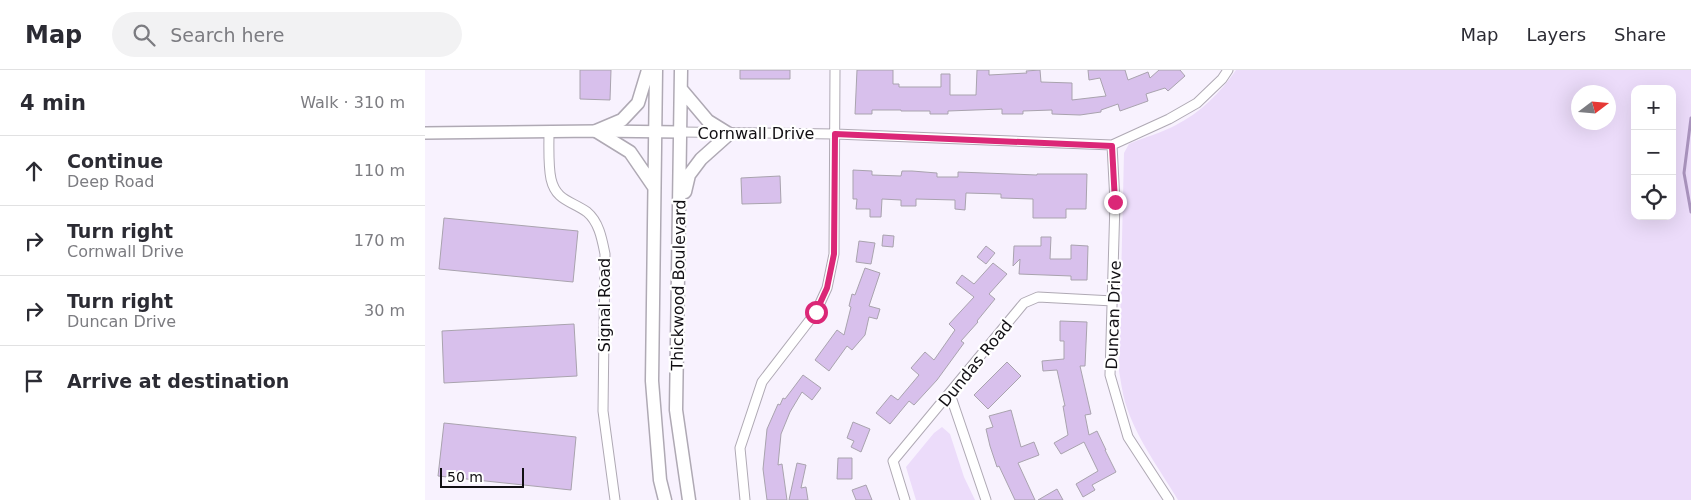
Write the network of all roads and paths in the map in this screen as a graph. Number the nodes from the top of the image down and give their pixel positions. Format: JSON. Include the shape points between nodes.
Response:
{"nodes":[{"id":1,"x":648,"y":70,"type":"edge"},
{"id":2,"x":656,"y":70,"type":"edge"},
{"id":3,"x":681,"y":70,"type":"edge"},
{"id":4,"x":835,"y":70,"type":"edge"},
{"id":5,"x":1228,"y":70,"type":"edge"},
{"id":6,"x":681,"y":89,"type":"junction"},
{"id":7,"x":596,"y":131,"type":"junction"},
{"id":8,"x":549,"y":132,"type":"junction"},
{"id":9,"x":680,"y":132,"type":"junction"},
{"id":10,"x":425,"y":133,"type":"edge"},
{"id":11,"x":656,"y":133,"type":"junction"},
{"id":12,"x":729,"y":134,"type":"junction"},
{"id":13,"x":835,"y":134,"type":"junction"},
{"id":14,"x":1112,"y":146,"type":"junction"},
{"id":15,"x":654,"y":187,"type":"junction"},
{"id":16,"x":679,"y":213,"type":"junction"},
{"id":17,"x":1113,"y":301,"type":"junction"},
{"id":18,"x":950,"y":394,"type":"junction"},
{"id":19,"x":615,"y":500,"type":"edge"},
{"id":20,"x":665,"y":500,"type":"edge"},
{"id":21,"x":689,"y":500,"type":"edge"},
{"id":22,"x":745,"y":500,"type":"edge"},
{"id":23,"x":905,"y":500,"type":"edge"},
{"id":24,"x":986,"y":500,"type":"edge"},
{"id":25,"x":1169,"y":500,"type":"edge"}],
"edges":[{"from":1,"to":7,"type":"main road","via":[[638,103],[622,120]]},
{"from":2,"to":11,"type":"main road","name":"Thickwood Boulevard"},
{"from":3,"to":6,"type":"main road","name":"Thickwood Boulevard"},
{"from":4,"to":13,"type":"street"},
{"from":5,"to":14,"type":"street","name":"Cornwall Drive","via":[[1197,103]]},
{"from":6,"to":9,"type":"main road","name":"Thickwood Boulevard"},
{"from":6,"to":12,"type":"main road","via":[[708,121]]},
{"from":7,"to":8,"type":"street"},
{"from":7,"to":11,"type":"street"},
{"from":7,"to":15,"type":"main road","via":[[630,152]]},
{"from":8,"to":10,"type":"street"},
{"from":8,"to":19,"type":"street","name":"Signal Road","via":[[551,179],[559,194],[587,212],[599,230],[605,254],[603,411]]},
{"from":9,"to":11,"type":"street"},
{"from":9,"to":12,"type":"street","name":"Cornwall Drive"},
{"from":9,"to":16,"type":"main road","name":"Thickwood Boulevard"},
{"from":11,"to":15,"type":"main road","name":"Thickwood Boulevard"},
{"from":12,"to":13,"type":"street","name":"Cornwall Drive"},
{"from":12,"to":16,"type":"main road","via":[[701,159],[689,175]]},
{"from":13,"to":14,"type":"street","name":"Cornwall Drive"},
{"from":13,"to":22,"type":"street","via":[[834,254],[827,288],[816,312],[762,382],[739,448]]},
{"from":14,"to":17,"type":"street","name":"Duncan Drive","via":[[1115,202]]},
{"from":15,"to":20,"type":"main road","name":"Thickwood Boulevard","via":[[652,381],[660,480]]},
{"from":16,"to":21,"type":"main road","name":"Thickwood Boulevard","via":[[677,410]]},
{"from":17,"to":18,"type":"street","name":"Dundas Road","via":[[1038,297],[1024,303]]},
{"from":17,"to":25,"type":"street","name":"Duncan Drive","via":[[1110,375],[1128,437]]},
{"from":18,"to":23,"type":"street","name":"Dundas Road","via":[[893,462]]},
{"from":18,"to":24,"type":"street"}]}
